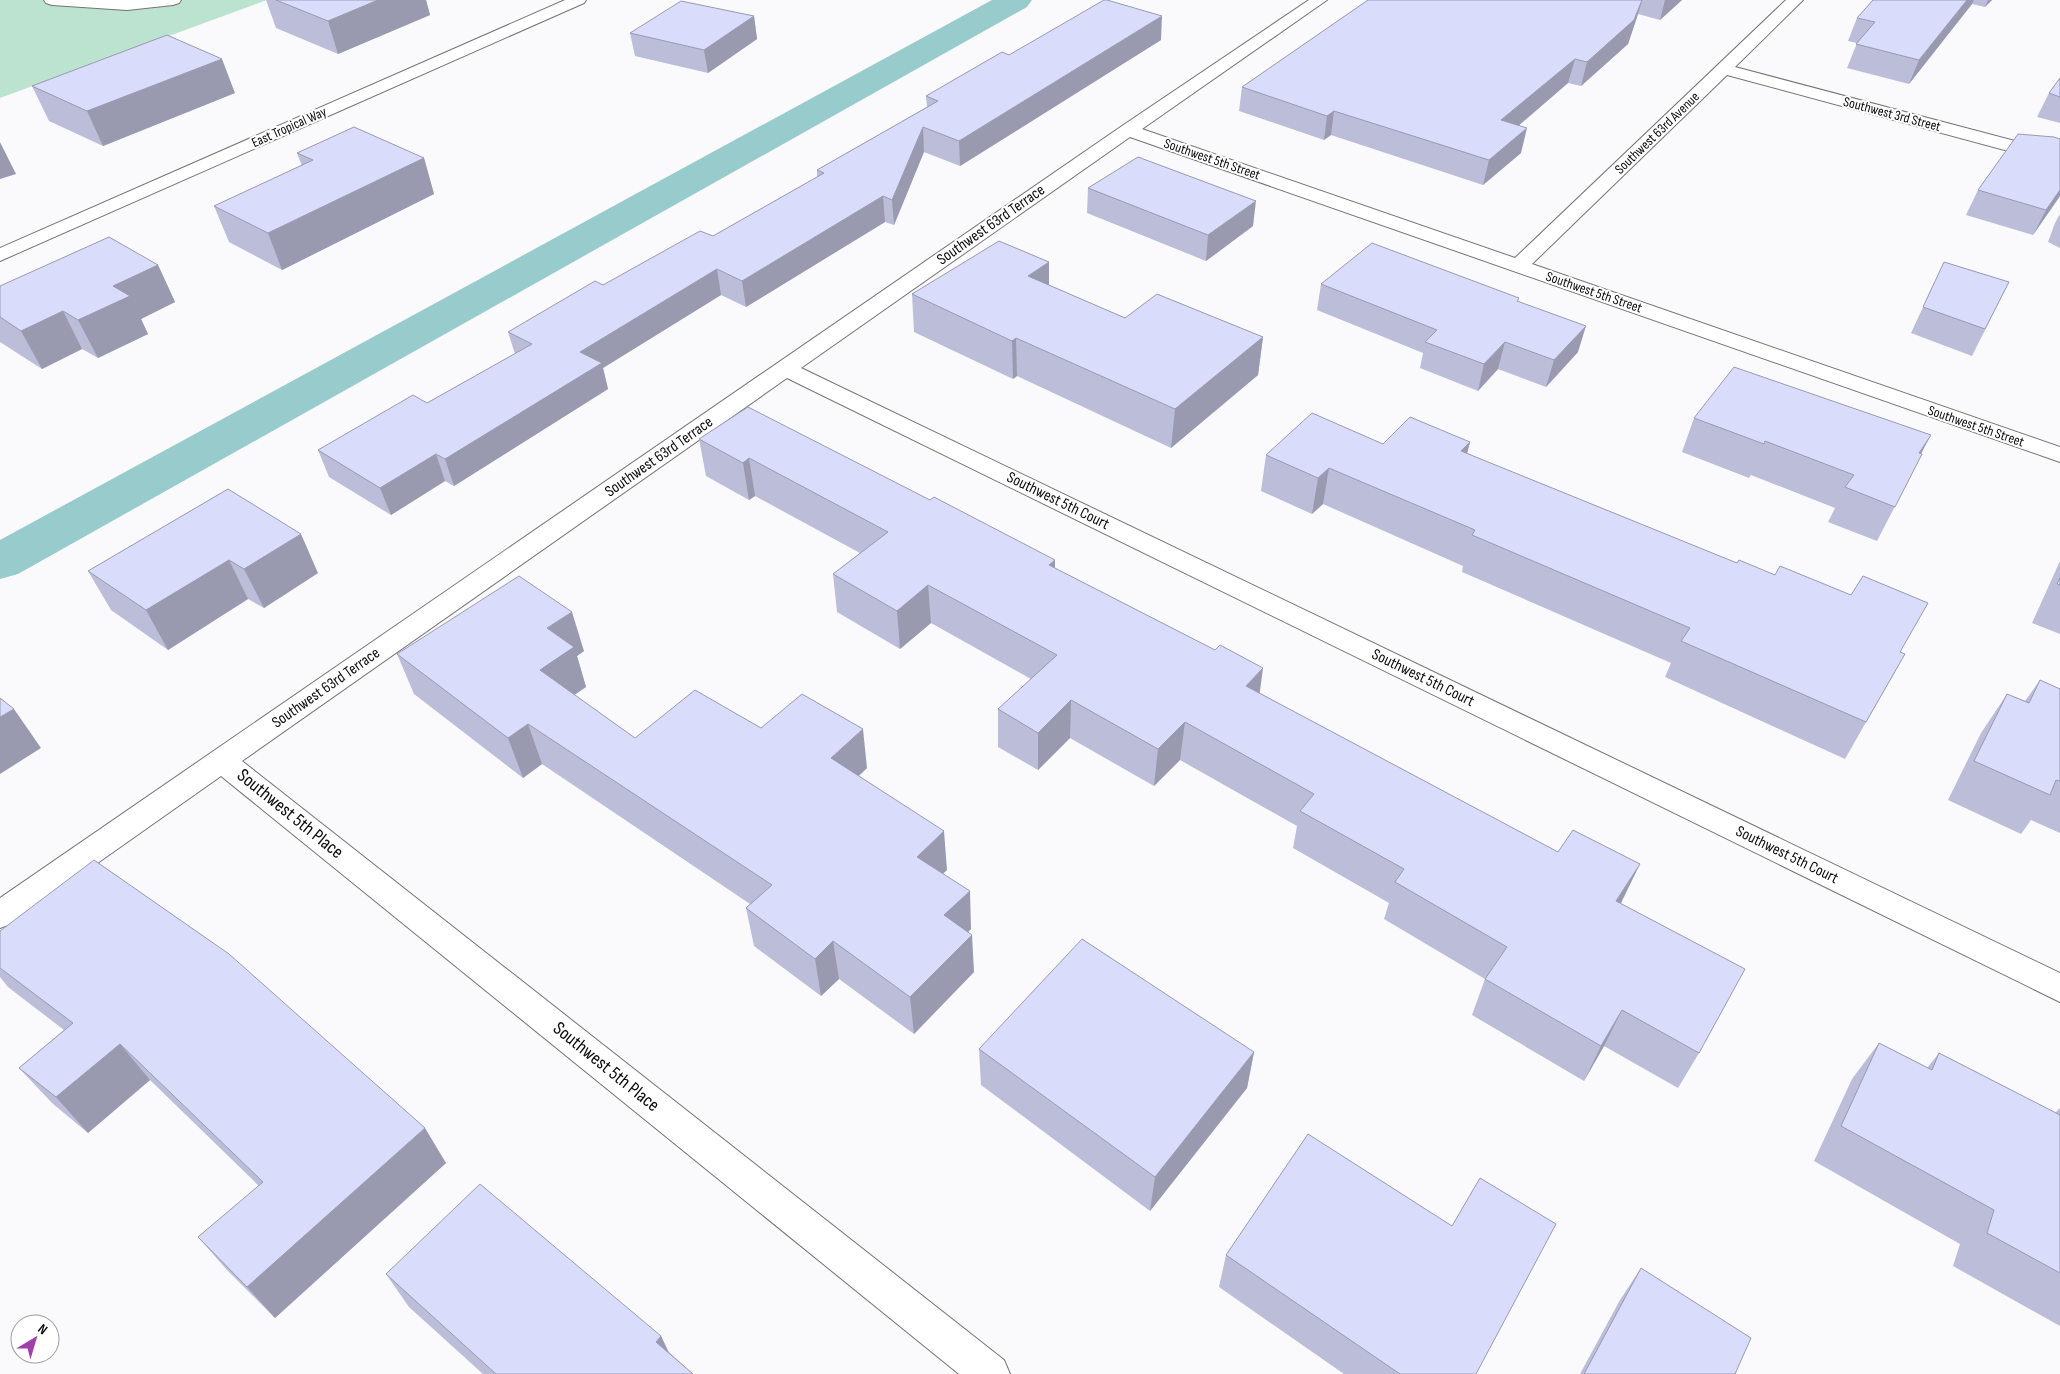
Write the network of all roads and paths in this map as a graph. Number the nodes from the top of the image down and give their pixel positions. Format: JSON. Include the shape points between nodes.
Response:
{"nodes":[{"id":1,"x":52,"y":0,"type":"edge"},
{"id":2,"x":173,"y":0,"type":"edge"},
{"id":3,"x":578,"y":0,"type":"edge"},
{"id":4,"x":1319,"y":0,"type":"edge"},
{"id":5,"x":1795,"y":0,"type":"edge"},
{"id":6,"x":1724,"y":68,"type":"junction"},
{"id":7,"x":1128,"y":130,"type":"junction"},
{"id":8,"x":2060,"y":159,"type":"edge"},
{"id":9,"x":0,"y":255,"type":"edge"},
{"id":10,"x":1519,"y":265,"type":"junction"},
{"id":11,"x":786,"y":369,"type":"junction"},
{"id":12,"x":2060,"y":455,"type":"edge"},
{"id":13,"x":222,"y":760,"type":"junction"},
{"id":14,"x":0,"y":915,"type":"edge"},
{"id":15,"x":2060,"y":988,"type":"edge"},
{"id":16,"x":990,"y":1374,"type":"edge"}],
"edges":[{"from":1,"to":2,"type":"street","via":[[127,5]]},
{"from":3,"to":9,"type":"street","name":"East Tropical Way"},
{"from":4,"to":7,"type":"street","name":"Southwest 63rd Terrace"},
{"from":5,"to":6,"type":"street","name":"Southwest 63rd Avenue"},
{"from":6,"to":8,"type":"street","name":"Southwest 3rd Street"},
{"from":6,"to":10,"type":"street","name":"Southwest 63rd Avenue"},
{"from":7,"to":10,"type":"street","name":"Southwest 5th Street"},
{"from":7,"to":11,"type":"street","name":"Southwest 63rd Terrace"},
{"from":10,"to":12,"type":"street","name":"Southwest 5th Street"},
{"from":11,"to":13,"type":"street","name":"Southwest 63rd Terrace"},
{"from":11,"to":15,"type":"street","name":"Southwest 5th Court"},
{"from":13,"to":14,"type":"street","name":"Southwest 63rd Terrace"},
{"from":13,"to":16,"type":"street","name":"Southwest 5th Place"}]}
